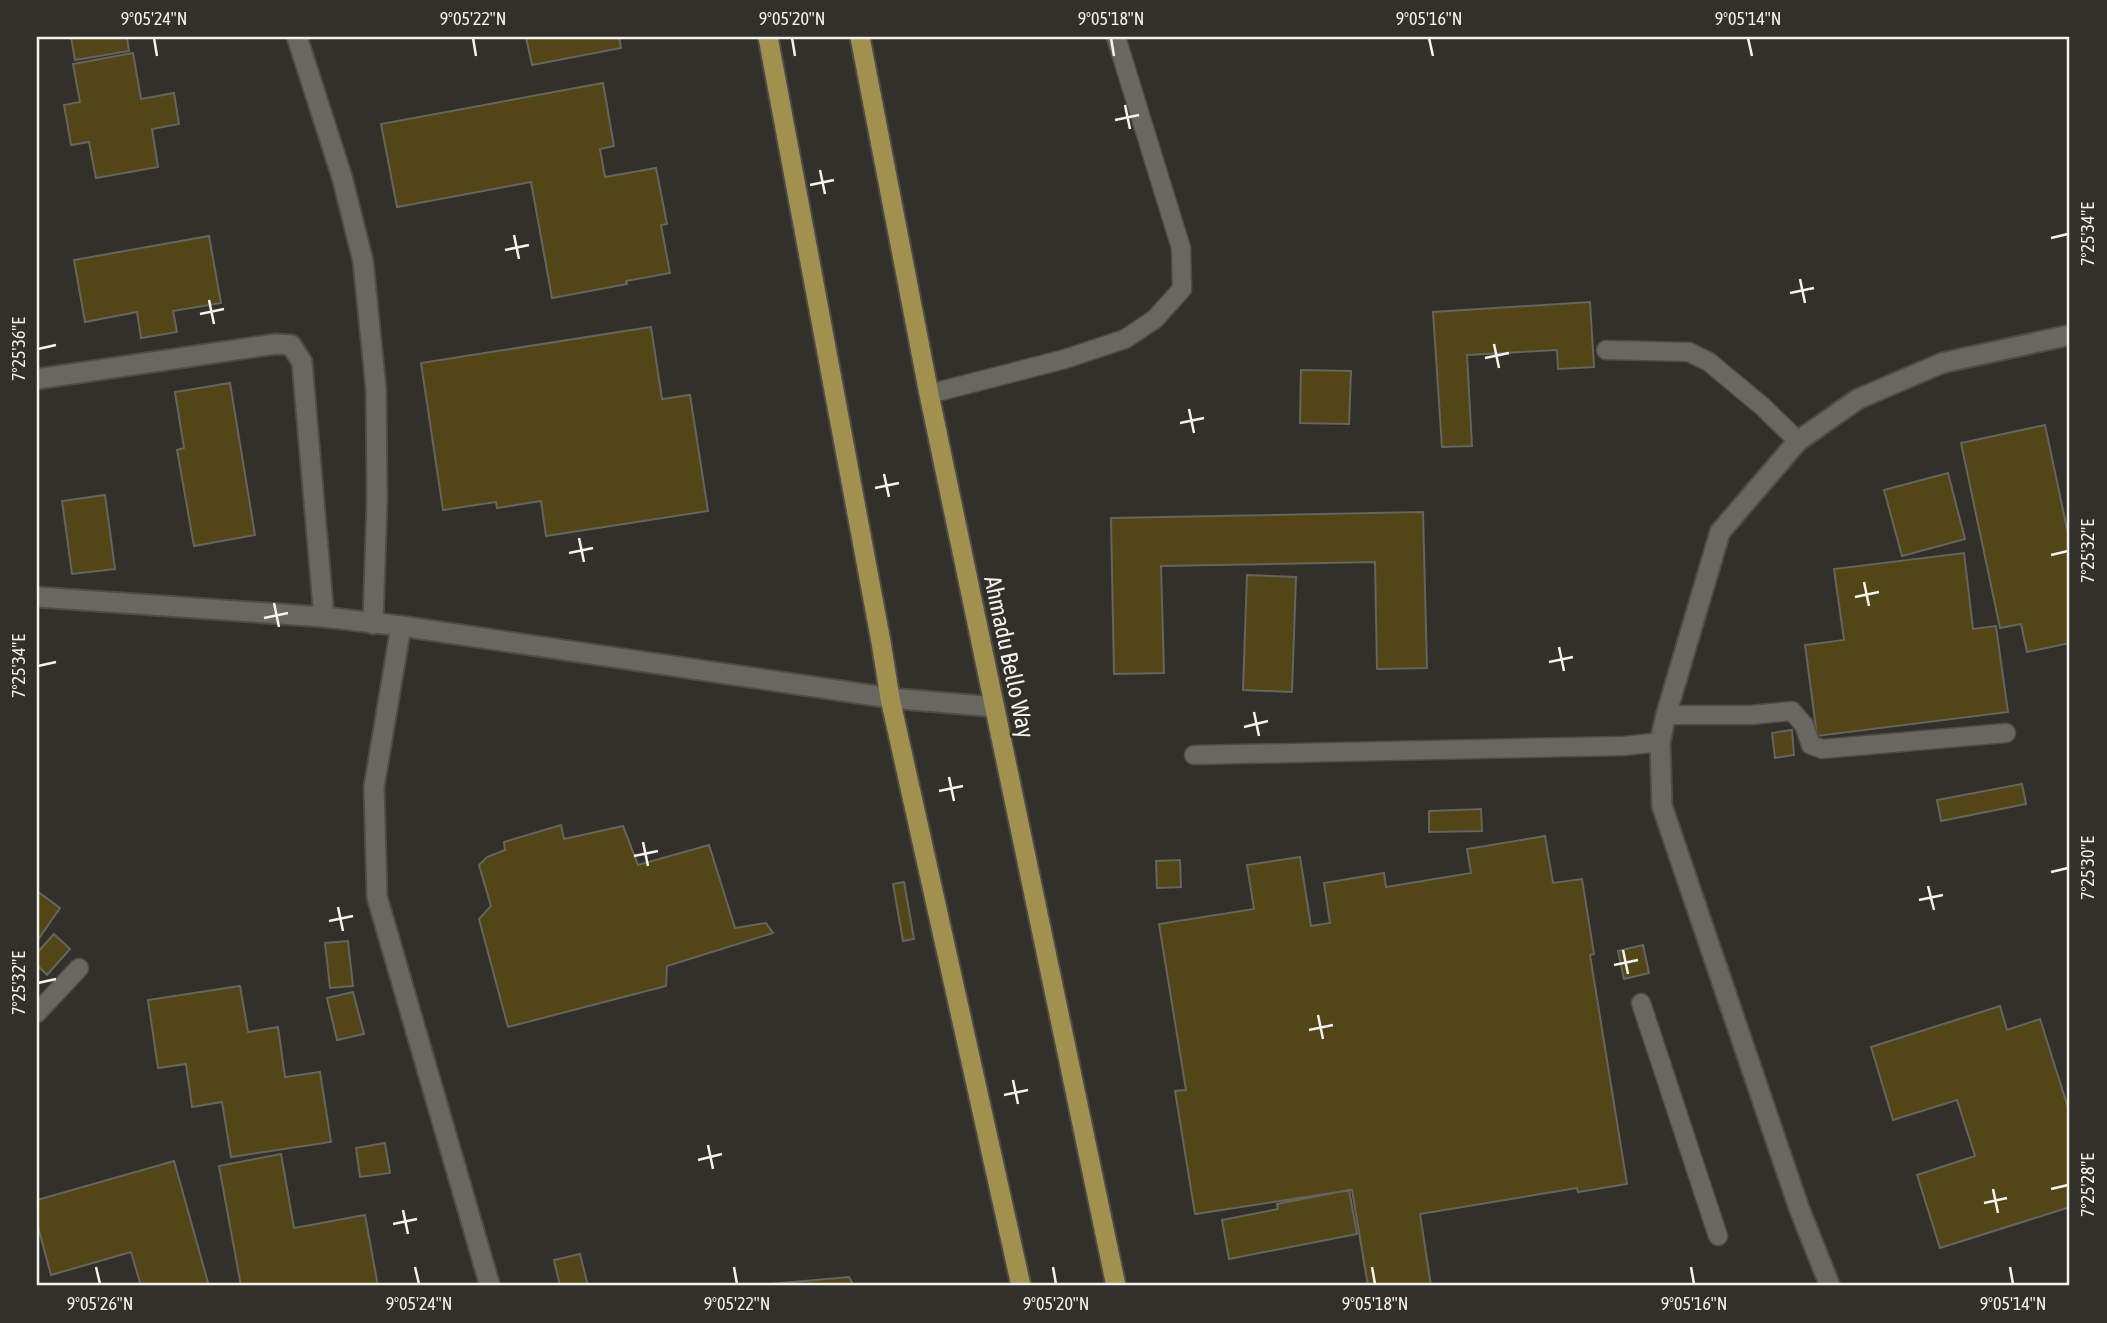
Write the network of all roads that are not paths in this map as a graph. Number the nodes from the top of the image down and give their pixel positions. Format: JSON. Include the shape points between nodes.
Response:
{"nodes":[{"id":1,"x":297,"y":37,"type":"edge"},
{"id":2,"x":768,"y":37,"type":"edge"},
{"id":3,"x":860,"y":37,"type":"edge"},
{"id":4,"x":1116,"y":37,"type":"edge"},
{"id":5,"x":2070,"y":335,"type":"edge"},
{"id":6,"x":1606,"y":350,"type":"dead end"},
{"id":7,"x":37,"y":379,"type":"edge"},
{"id":8,"x":929,"y":394,"type":"junction"},
{"id":9,"x":1798,"y":441,"type":"junction"},
{"id":10,"x":37,"y":597,"type":"edge"},
{"id":11,"x":324,"y":617,"type":"junction"},
{"id":12,"x":373,"y":624,"type":"junction"},
{"id":13,"x":401,"y":626,"type":"junction"},
{"id":14,"x":890,"y":698,"type":"junction"},
{"id":15,"x":995,"y":707,"type":"junction"},
{"id":16,"x":1666,"y":715,"type":"junction"},
{"id":17,"x":2006,"y":733,"type":"dead end"},
{"id":18,"x":1660,"y":742,"type":"junction"},
{"id":19,"x":1194,"y":755,"type":"dead end"},
{"id":20,"x":79,"y":968,"type":"dead end"},
{"id":21,"x":1641,"y":1003,"type":"dead end"},
{"id":22,"x":37,"y":1013,"type":"edge"},
{"id":23,"x":1718,"y":1236,"type":"dead end"},
{"id":24,"x":490,"y":1286,"type":"edge"},
{"id":25,"x":1021,"y":1286,"type":"edge"},
{"id":26,"x":1115,"y":1286,"type":"edge"},
{"id":27,"x":1830,"y":1286,"type":"edge"}],
"edges":[{"from":1,"to":12,"type":"street","via":[[342,177],[363,261],[376,389]]},
{"from":2,"to":14,"type":"main road"},
{"from":3,"to":8,"type":"main road","name":"Ahmadu Bello Way"},
{"from":4,"to":8,"type":"lane","via":[[1181,248],[1182,289],[1156,319],[1125,339]]},
{"from":5,"to":9,"type":"street","via":[[1941,363],[1858,399]]},
{"from":6,"to":9,"type":"lane","via":[[1689,352],[1709,362]]},
{"from":7,"to":11,"type":"street","via":[[291,345],[302,362]]},
{"from":8,"to":15,"type":"main road","name":"Ahmadu Bello Way"},
{"from":9,"to":16,"type":"street","via":[[1720,531]]},
{"from":10,"to":11,"type":"street"},
{"from":11,"to":12,"type":"street"},
{"from":12,"to":13,"type":"street"},
{"from":13,"to":14,"type":"street"},
{"from":13,"to":24,"type":"street","via":[[374,788],[377,897]]},
{"from":14,"to":15,"type":"street"},
{"from":14,"to":25,"type":"main road"},
{"from":15,"to":26,"type":"main road","name":"Ahmadu Bello Way"},
{"from":16,"to":17,"type":"lane","via":[[1792,711],[1804,725],[1811,745],[1822,749]]},
{"from":16,"to":18,"type":"street"},
{"from":18,"to":19,"type":"lane"},
{"from":18,"to":27,"type":"street","via":[[1662,806]]},
{"from":20,"to":22,"type":"lane"},
{"from":21,"to":23,"type":"lane"}]}
